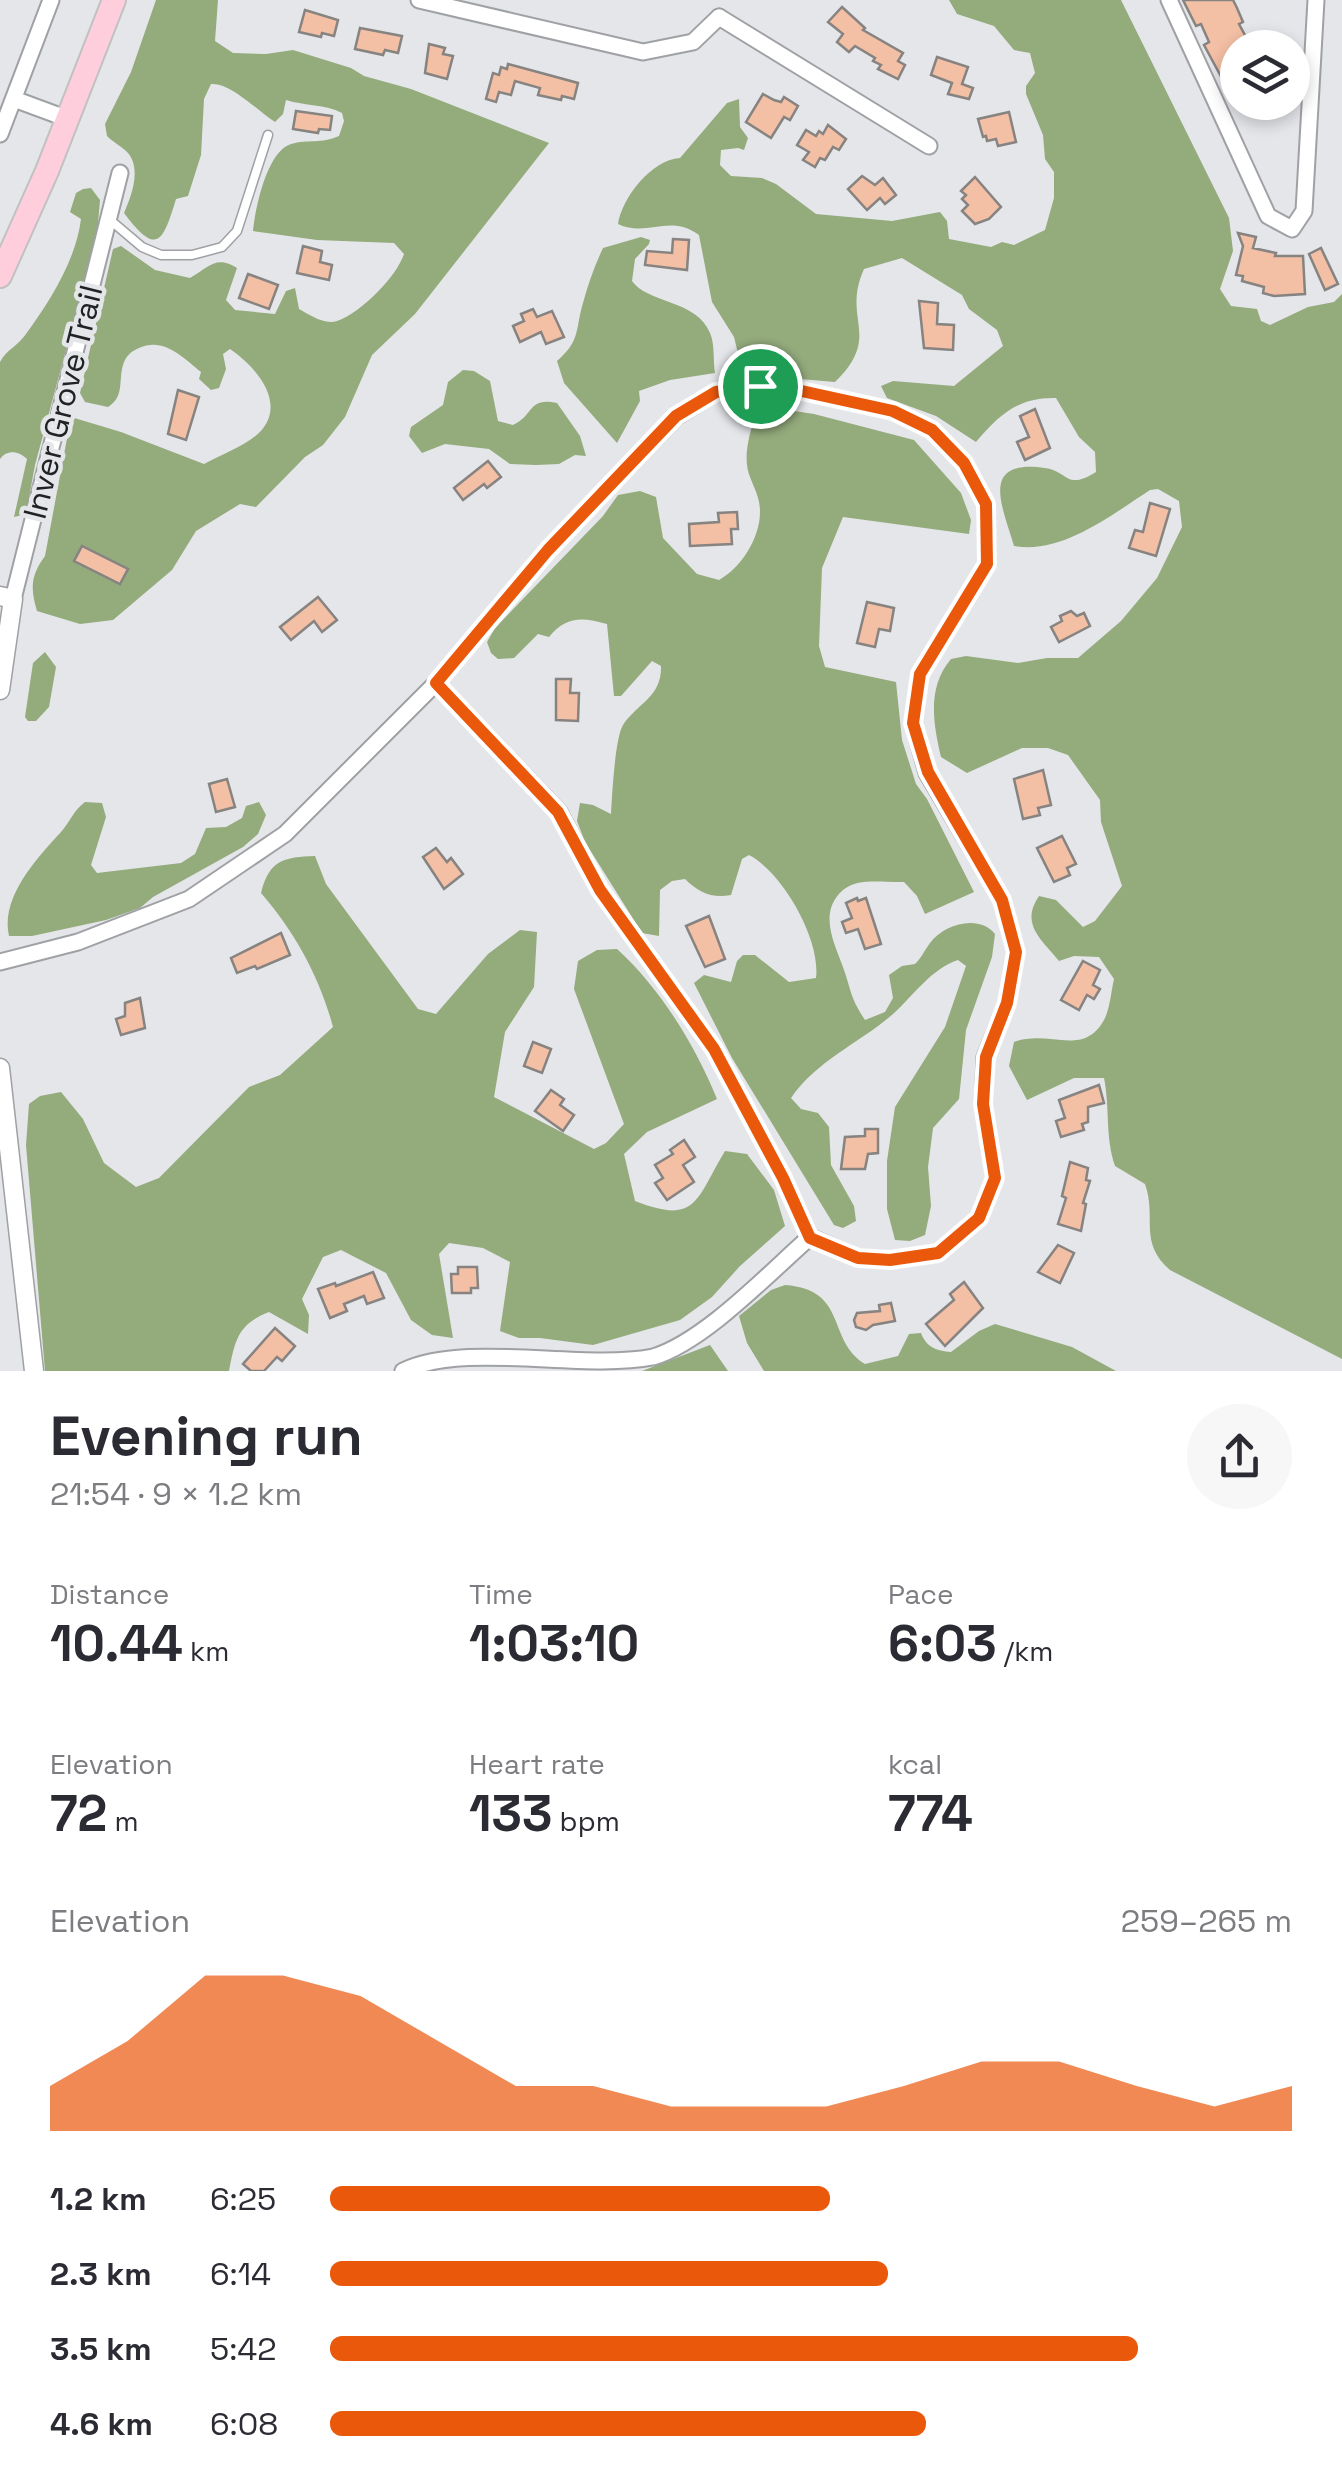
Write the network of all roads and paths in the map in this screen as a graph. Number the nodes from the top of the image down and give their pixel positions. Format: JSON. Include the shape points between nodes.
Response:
{"nodes":[{"id":1,"x":51,"y":0,"type":"edge"},
{"id":2,"x":114,"y":0,"type":"edge"},
{"id":3,"x":419,"y":0,"type":"edge"},
{"id":4,"x":498,"y":0,"type":"edge"},
{"id":5,"x":724,"y":0,"type":"edge"},
{"id":6,"x":1170,"y":0,"type":"edge"},
{"id":7,"x":1316,"y":0,"type":"edge"},
{"id":8,"x":720,"y":17,"type":"junction"},
{"id":9,"x":494,"y":18,"type":"junction"},
{"id":10,"x":14,"y":99,"type":"junction"},
{"id":11,"x":68,"y":119,"type":"junction"},
{"id":12,"x":0,"y":134,"type":"edge"},
{"id":13,"x":268,"y":135,"type":"dead end"},
{"id":14,"x":930,"y":146,"type":"dead end"},
{"id":15,"x":120,"y":173,"type":"dead end"},
{"id":16,"x":109,"y":219,"type":"junction"},
{"id":17,"x":0,"y":276,"type":"edge"},
{"id":18,"x":7,"y":598,"type":"edge"},
{"id":19,"x":436,"y":683,"type":"junction"},
{"id":20,"x":0,"y":690,"type":"edge"},
{"id":21,"x":0,"y":962,"type":"edge"},
{"id":22,"x":0,"y":1068,"type":"edge"},
{"id":23,"x":810,"y":1238,"type":"junction"},
{"id":24,"x":34,"y":1371,"type":"edge"},
{"id":25,"x":402,"y":1371,"type":"edge"}],
"edges":[{"from":1,"to":10,"type":"street"},
{"from":2,"to":11,"type":"main road"},
{"from":3,"to":9,"type":"street"},
{"from":4,"to":9,"type":"street"},
{"from":5,"to":8,"type":"street"},
{"from":6,"to":7,"type":"street","via":[[1268,216],[1292,230],[1304,211]]},
{"from":8,"to":9,"type":"street","via":[[693,42],[643,52]]},
{"from":8,"to":14,"type":"street"},
{"from":10,"to":11,"type":"street"},
{"from":10,"to":12,"type":"street"},
{"from":11,"to":17,"type":"main road"},
{"from":13,"to":16,"type":"lane","via":[[237,232],[222,247],[161,255]]},
{"from":15,"to":16,"type":"street","name":"Inver Grove Trail"},
{"from":16,"to":18,"type":"street","name":"Inver Grove Trail"},
{"from":18,"to":20,"type":"street","name":"Inver Grove Trail"},
{"from":19,"to":21,"type":"street","via":[[286,834],[189,898],[78,942]]},
{"from":19,"to":23,"type":"street","via":[[558,812],[600,890],[714,1049]]},
{"from":19,"to":23,"type":"street","via":[[548,550],[662,430],[716,392],[760,386],[893,411],[932,430],[964,463],[986,504],[987,564],[920,674],[913,723],[928,772],[1002,900],[1016,952],[1007,1003],[986,1057],[983,1104],[995,1178],[979,1218],[938,1253],[858,1258]]},
{"from":22,"to":24,"type":"street"},
{"from":23,"to":25,"type":"street","via":[[700,1333],[654,1357],[596,1364],[462,1360]]}]}
